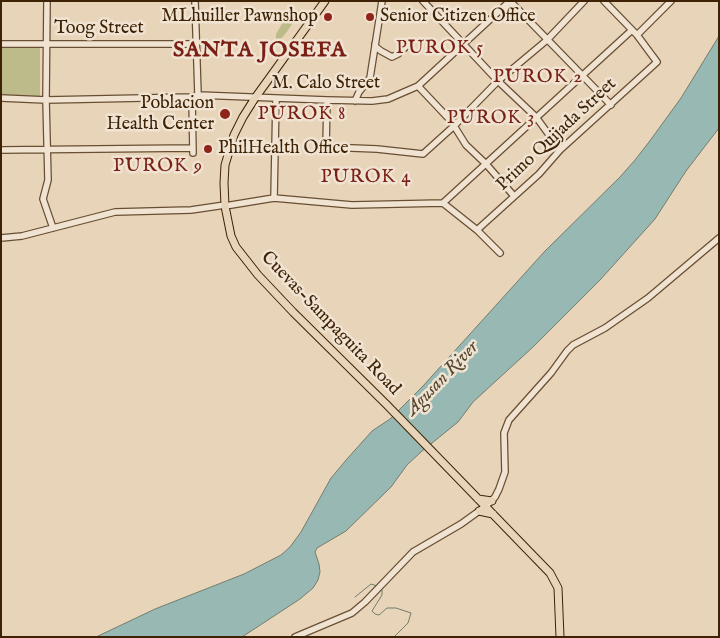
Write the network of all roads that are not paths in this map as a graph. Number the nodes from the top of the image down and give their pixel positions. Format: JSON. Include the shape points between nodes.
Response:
{"nodes":[{"id":1,"x":47,"y":1,"type":"edge"},
{"id":2,"x":195,"y":1,"type":"edge"},
{"id":3,"x":325,"y":1,"type":"edge"},
{"id":4,"x":382,"y":1,"type":"edge"},
{"id":5,"x":422,"y":1,"type":"edge"},
{"id":6,"x":510,"y":1,"type":"edge"},
{"id":7,"x":584,"y":1,"type":"edge"},
{"id":8,"x":604,"y":1,"type":"edge"},
{"id":9,"x":671,"y":1,"type":"edge"},
{"id":10,"x":632,"y":30,"type":"junction"},
{"id":11,"x":637,"y":35,"type":"junction"},
{"id":12,"x":547,"y":40,"type":"junction"},
{"id":13,"x":1,"y":44,"type":"edge"},
{"id":14,"x":196,"y":44,"type":"junction"},
{"id":15,"x":375,"y":44,"type":"junction"},
{"id":16,"x":410,"y":44,"type":"dead end"},
{"id":17,"x":464,"y":44,"type":"junction"},
{"id":18,"x":46,"y":45,"type":"junction"},
{"id":19,"x":582,"y":77,"type":"junction"},
{"id":20,"x":498,"y":81,"type":"junction"},
{"id":21,"x":418,"y":86,"type":"junction"},
{"id":22,"x":195,"y":96,"type":"junction"},
{"id":23,"x":1,"y":98,"type":"edge"},
{"id":24,"x":255,"y":98,"type":"junction"},
{"id":25,"x":276,"y":99,"type":"junction"},
{"id":26,"x":46,"y":100,"type":"junction"},
{"id":27,"x":327,"y":100,"type":"junction"},
{"id":28,"x":355,"y":101,"type":"junction"},
{"id":29,"x":611,"y":105,"type":"junction"},
{"id":30,"x":536,"y":117,"type":"junction"},
{"id":31,"x":454,"y":126,"type":"junction"},
{"id":32,"x":1,"y":150,"type":"edge"},
{"id":33,"x":47,"y":150,"type":"junction"},
{"id":34,"x":560,"y":150,"type":"junction"},
{"id":35,"x":486,"y":164,"type":"junction"},
{"id":36,"x":514,"y":196,"type":"junction"},
{"id":37,"x":274,"y":198,"type":"junction"},
{"id":38,"x":443,"y":203,"type":"junction"},
{"id":39,"x":225,"y":205,"type":"junction"},
{"id":40,"x":53,"y":228,"type":"junction"},
{"id":41,"x":477,"y":230,"type":"junction"},
{"id":42,"x":1,"y":238,"type":"edge"},
{"id":43,"x":719,"y":238,"type":"edge"},
{"id":44,"x":500,"y":253,"type":"dead end"},
{"id":45,"x":486,"y":506,"type":"junction"},
{"id":46,"x":295,"y":637,"type":"edge"},
{"id":47,"x":560,"y":637,"type":"edge"}],
"edges":[{"from":1,"to":18,"type":"street"},
{"from":2,"to":14,"type":"street"},
{"from":3,"to":24,"type":"main road","name":"Cuevas-Sampaguita Road"},
{"from":4,"to":15,"type":"street"},
{"from":5,"to":17,"type":"street"},
{"from":6,"to":12,"type":"street"},
{"from":6,"to":17,"type":"street","name":"M. Calo Street"},
{"from":7,"to":12,"type":"street"},
{"from":8,"to":10,"type":"street"},
{"from":9,"to":11,"type":"street"},
{"from":10,"to":11,"type":"street"},
{"from":10,"to":19,"type":"street"},
{"from":11,"to":29,"type":"street","name":"Primo Quijada Street","via":[[657,62]]},
{"from":12,"to":19,"type":"street"},
{"from":12,"to":20,"type":"street"},
{"from":13,"to":18,"type":"street","name":"Toog Street"},
{"from":14,"to":18,"type":"street","name":"Toog Street"},
{"from":14,"to":22,"type":"street"},
{"from":15,"to":16,"type":"street","via":[[380,51],[392,57]]},
{"from":15,"to":28,"type":"street","via":[[370,78]]},
{"from":17,"to":20,"type":"street"},
{"from":17,"to":21,"type":"street","name":"M. Calo Street"},
{"from":18,"to":26,"type":"street"},
{"from":19,"to":29,"type":"street"},
{"from":19,"to":30,"type":"street"},
{"from":20,"to":30,"type":"street"},
{"from":20,"to":31,"type":"street"},
{"from":21,"to":28,"type":"street","name":"M. Calo Street","via":[[388,99]]},
{"from":21,"to":31,"type":"street"},
{"from":22,"to":24,"type":"street","name":"M. Calo Street"},
{"from":22,"to":26,"type":"street","name":"M. Calo Street"},
{"from":22,"to":33,"type":"street","via":[[193,150]]},
{"from":23,"to":26,"type":"street","name":"M. Calo Street"},
{"from":24,"to":25,"type":"street","name":"M. Calo Street"},
{"from":24,"to":39,"type":"main road","name":"Cuevas-Sampaguita Road","via":[[228,151],[224,177]]},
{"from":25,"to":27,"type":"street","name":"M. Calo Street"},
{"from":25,"to":37,"type":"street"},
{"from":26,"to":33,"type":"street"},
{"from":27,"to":28,"type":"street","name":"M. Calo Street"},
{"from":27,"to":31,"type":"street","via":[[326,147],[329,148],[424,154]]},
{"from":29,"to":34,"type":"street","name":"Primo Quijada Street"},
{"from":30,"to":34,"type":"street"},
{"from":30,"to":35,"type":"street"},
{"from":31,"to":35,"type":"street","via":[[466,145]]},
{"from":32,"to":33,"type":"street"},
{"from":33,"to":40,"type":"street","via":[[48,180],[43,199]]},
{"from":34,"to":36,"type":"street","name":"Primo Quijada Street"},
{"from":35,"to":36,"type":"street"},
{"from":35,"to":38,"type":"street"},
{"from":36,"to":41,"type":"street","name":"Primo Quijada Street"},
{"from":37,"to":38,"type":"street","via":[[352,205]]},
{"from":37,"to":39,"type":"street"},
{"from":38,"to":41,"type":"street"},
{"from":39,"to":40,"type":"street","via":[[191,210],[115,212]]},
{"from":39,"to":45,"type":"main road","name":"Cuevas-Sampaguita Road","via":[[234,242],[258,275]]},
{"from":40,"to":42,"type":"street"},
{"from":41,"to":44,"type":"street"},
{"from":43,"to":45,"type":"street","via":[[648,298],[567,351],[509,420],[504,434],[505,472],[499,490]]},
{"from":45,"to":46,"type":"street","via":[[413,552],[355,610]]},
{"from":45,"to":47,"type":"main road","name":"Cuevas-Sampaguita Road","via":[[555,580],[559,594]]}]}
